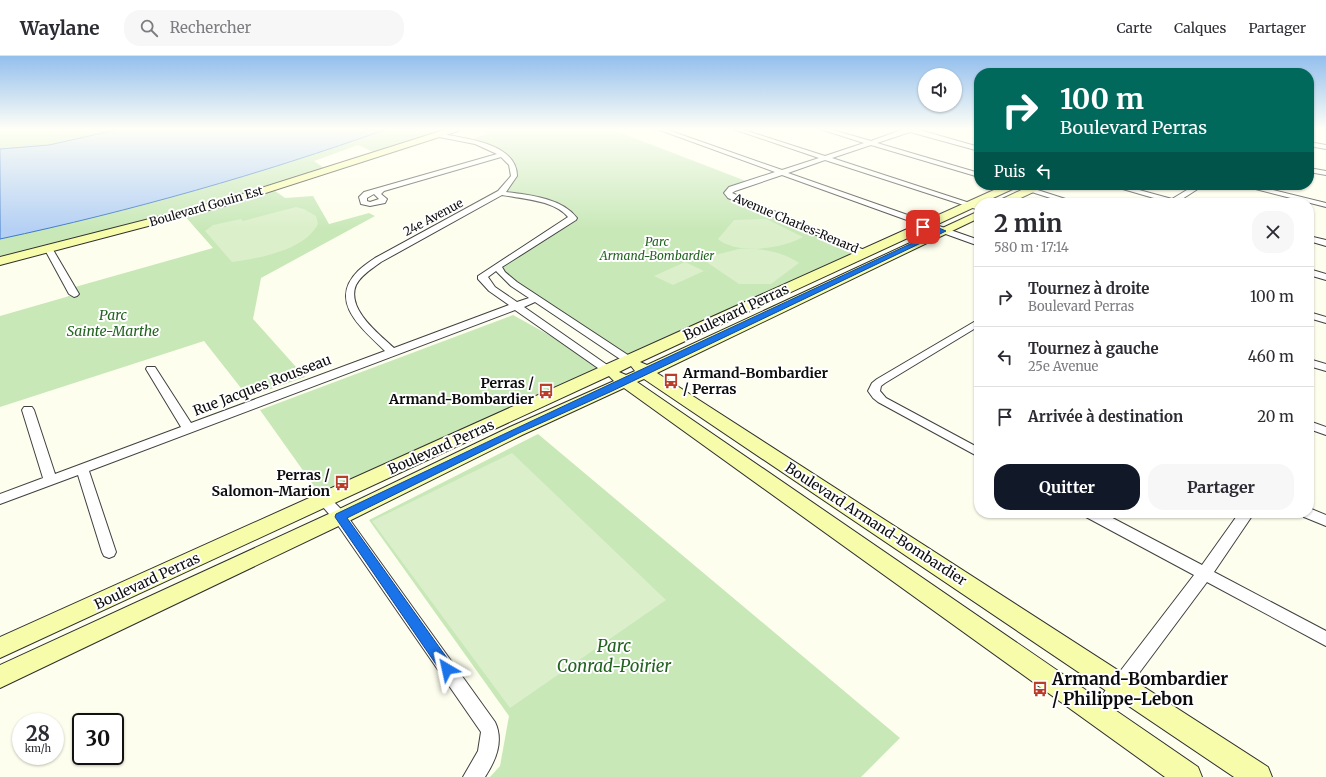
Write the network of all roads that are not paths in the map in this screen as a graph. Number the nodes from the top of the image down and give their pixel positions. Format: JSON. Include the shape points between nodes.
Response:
{"nodes":[{"id":1,"x":350,"y":163,"type":"edge"},
{"id":2,"x":474,"y":163,"type":"edge"},
{"id":3,"x":511,"y":163,"type":"edge"},
{"id":4,"x":753,"y":163,"type":"edge"},
{"id":5,"x":812,"y":163,"type":"edge"},
{"id":6,"x":840,"y":163,"type":"edge"},
{"id":7,"x":937,"y":163,"type":"edge"},
{"id":8,"x":1314,"y":171,"type":"edge"},
{"id":9,"x":782,"y":173,"type":"junction"},
{"id":10,"x":1326,"y":173,"type":"edge"},
{"id":11,"x":974,"y":174,"type":"edge"},
{"id":12,"x":381,"y":190,"type":"dead end"},
{"id":13,"x":1004,"y":190,"type":"edge"},
{"id":14,"x":1030,"y":190,"type":"joint"},
{"id":15,"x":1132,"y":190,"type":"edge"},
{"id":16,"x":1193,"y":190,"type":"edge"},
{"id":17,"x":1264,"y":190,"type":"edge"},
{"id":18,"x":501,"y":193,"type":"junction"},
{"id":19,"x":989,"y":198,"type":"edge"},
{"id":20,"x":1013,"y":198,"type":"edge"},
{"id":21,"x":1057,"y":198,"type":"edge"},
{"id":22,"x":1161,"y":198,"type":"edge"},
{"id":23,"x":1182,"y":198,"type":"edge"},
{"id":24,"x":1297,"y":198,"type":"edge"},
{"id":25,"x":1314,"y":202,"type":"edge"},
{"id":26,"x":1326,"y":205,"type":"edge"},
{"id":27,"x":974,"y":206,"type":"edge"},
{"id":28,"x":974,"y":216,"type":"edge"},
{"id":29,"x":927,"y":225,"type":"junction"},
{"id":30,"x":943,"y":231,"type":"junction"},
{"id":31,"x":1314,"y":239,"type":"edge"},
{"id":32,"x":974,"y":242,"type":"edge"},
{"id":33,"x":1326,"y":243,"type":"edge"},
{"id":34,"x":48,"y":248,"type":"junction"},
{"id":35,"x":865,"y":252,"type":"junction"},
{"id":36,"x":0,"y":261,"type":"edge"},
{"id":37,"x":498,"y":267,"type":"junction"},
{"id":38,"x":1314,"y":273,"type":"edge"},
{"id":39,"x":1326,"y":277,"type":"edge"},
{"id":40,"x":74,"y":294,"type":"dead end"},
{"id":41,"x":535,"y":299,"type":"junction"},
{"id":42,"x":517,"y":306,"type":"junction"},
{"id":43,"x":1314,"y":316,"type":"edge"},
{"id":44,"x":1326,"y":320,"type":"edge"},
{"id":45,"x":974,"y":325,"type":"edge"},
{"id":46,"x":392,"y":352,"type":"junction"},
{"id":47,"x":1314,"y":364,"type":"edge"},
{"id":48,"x":638,"y":366,"type":"junction"},
{"id":49,"x":1326,"y":368,"type":"edge"},
{"id":50,"x":151,"y":369,"type":"dead end"},
{"id":51,"x":617,"y":376,"type":"junction"},
{"id":52,"x":28,"y":410,"type":"dead end"},
{"id":53,"x":1314,"y":427,"type":"edge"},
{"id":54,"x":188,"y":429,"type":"junction"},
{"id":55,"x":1326,"y":431,"type":"edge"},
{"id":56,"x":974,"y":451,"type":"edge"},
{"id":57,"x":82,"y":468,"type":"junction"},
{"id":58,"x":50,"y":480,"type":"junction"},
{"id":59,"x":0,"y":499,"type":"edge"},
{"id":60,"x":324,"y":500,"type":"junction"},
{"id":61,"x":1314,"y":515,"type":"edge"},
{"id":62,"x":340,"y":517,"type":"junction"},
{"id":63,"x":1100,"y":518,"type":"edge"},
{"id":64,"x":1243,"y":518,"type":"edge"},
{"id":65,"x":1326,"y":520,"type":"edge"},
{"id":66,"x":109,"y":552,"type":"dead end"},
{"id":67,"x":1204,"y":574,"type":"junction"},
{"id":68,"x":1326,"y":639,"type":"edge"},
{"id":69,"x":0,"y":648,"type":"edge"},
{"id":70,"x":0,"y":677,"type":"edge"},
{"id":71,"x":1119,"y":684,"type":"junction"},
{"id":72,"x":1098,"y":714,"type":"junction"},
{"id":73,"x":473,"y":777,"type":"edge"},
{"id":74,"x":1188,"y":777,"type":"edge"},
{"id":75,"x":1258,"y":777,"type":"edge"}],
"edges":[{"from":1,"to":34,"type":"main road","name":"Boulevard Gouin Est","via":[[224,203]]},
{"from":2,"to":12,"type":"street"},
{"from":3,"to":18,"type":"street","name":"24e Avenue","via":[[514,176]]},
{"from":4,"to":9,"type":"street"},
{"from":5,"to":9,"type":"street"},
{"from":6,"to":27,"type":"street"},
{"from":7,"to":11,"type":"street"},
{"from":8,"to":10,"type":"street"},
{"from":9,"to":29,"type":"street"},
{"from":9,"to":35,"type":"street","name":"Avenue Charles-Renard","via":[[728,193]]},
{"from":13,"to":19,"type":"main road","name":"Boulevard Perras"},
{"from":14,"to":20,"type":"main road"},
{"from":14,"to":21,"type":"street"},
{"from":15,"to":22,"type":"street"},
{"from":16,"to":23,"type":"street"},
{"from":17,"to":24,"type":"street"},
{"from":18,"to":37,"type":"street","name":"Boulevard Armand-Bombardier","via":[[557,206],[573,218]]},
{"from":18,"to":46,"type":"street","name":"24e Avenue","via":[[378,260],[364,270],[355,281],[349,298],[351,308]]},
{"from":25,"to":26,"type":"street"},
{"from":27,"to":29,"type":"main road","name":"Boulevard Perras"},
{"from":28,"to":30,"type":"main road","name":"Boulevard Perras"},
{"from":29,"to":30,"type":"street"},
{"from":29,"to":35,"type":"main road","name":"Boulevard Perras"},
{"from":30,"to":32,"type":"street"},
{"from":30,"to":48,"type":"main road","name":"Boulevard Perras"},
{"from":31,"to":33,"type":"street"},
{"from":34,"to":36,"type":"main road","name":"Boulevard Gouin Est"},
{"from":34,"to":40,"type":"street"},
{"from":35,"to":48,"type":"main road","name":"Boulevard Perras"},
{"from":37,"to":41,"type":"street","name":"Boulevard Armand-Bombardier","via":[[506,278]]},
{"from":37,"to":42,"type":"street","name":"Boulevard Armand-Bombardier","via":[[483,276],[483,279]]},
{"from":38,"to":39,"type":"street"},
{"from":41,"to":42,"type":"street","name":"Rue Jacques Rousseau"},
{"from":41,"to":48,"type":"street","name":"Boulevard Armand-Bombardier"},
{"from":42,"to":46,"type":"street","name":"Rue Jacques Rousseau"},
{"from":42,"to":51,"type":"street","name":"Boulevard Armand-Bombardier"},
{"from":43,"to":44,"type":"street"},
{"from":45,"to":56,"type":"street","via":[[881,381],[874,391],[882,400]]},
{"from":46,"to":54,"type":"street","name":"Rue Jacques Rousseau"},
{"from":47,"to":49,"type":"street"},
{"from":48,"to":51,"type":"main road","name":"Boulevard Perras"},
{"from":48,"to":71,"type":"main road","name":"Boulevard Armand-Bombardier"},
{"from":50,"to":54,"type":"street"},
{"from":51,"to":60,"type":"main road","name":"Boulevard Perras"},
{"from":51,"to":62,"type":"main road","name":"Boulevard Perras","via":[[516,431]]},
{"from":51,"to":72,"type":"main road","name":"Boulevard Armand-Bombardier"},
{"from":52,"to":58,"type":"street"},
{"from":53,"to":55,"type":"street"},
{"from":54,"to":57,"type":"street","name":"Rue Jacques Rousseau"},
{"from":57,"to":58,"type":"street","name":"Rue Jacques Rousseau"},
{"from":57,"to":66,"type":"street"},
{"from":58,"to":59,"type":"street","name":"Rue Jacques Rousseau"},
{"from":60,"to":62,"type":"street"},
{"from":60,"to":69,"type":"main road","name":"Boulevard Perras"},
{"from":61,"to":65,"type":"street"},
{"from":62,"to":70,"type":"main road","name":"Boulevard Perras"},
{"from":62,"to":73,"type":"street","via":[[483,719],[490,733],[488,748],[479,770]]},
{"from":63,"to":67,"type":"street"},
{"from":64,"to":67,"type":"street"},
{"from":67,"to":68,"type":"street"},
{"from":67,"to":71,"type":"street"},
{"from":71,"to":72,"type":"street"},
{"from":71,"to":75,"type":"main road","name":"Boulevard Armand-Bombardier"},
{"from":72,"to":74,"type":"main road","name":"Boulevard Armand-Bombardier"}]}
